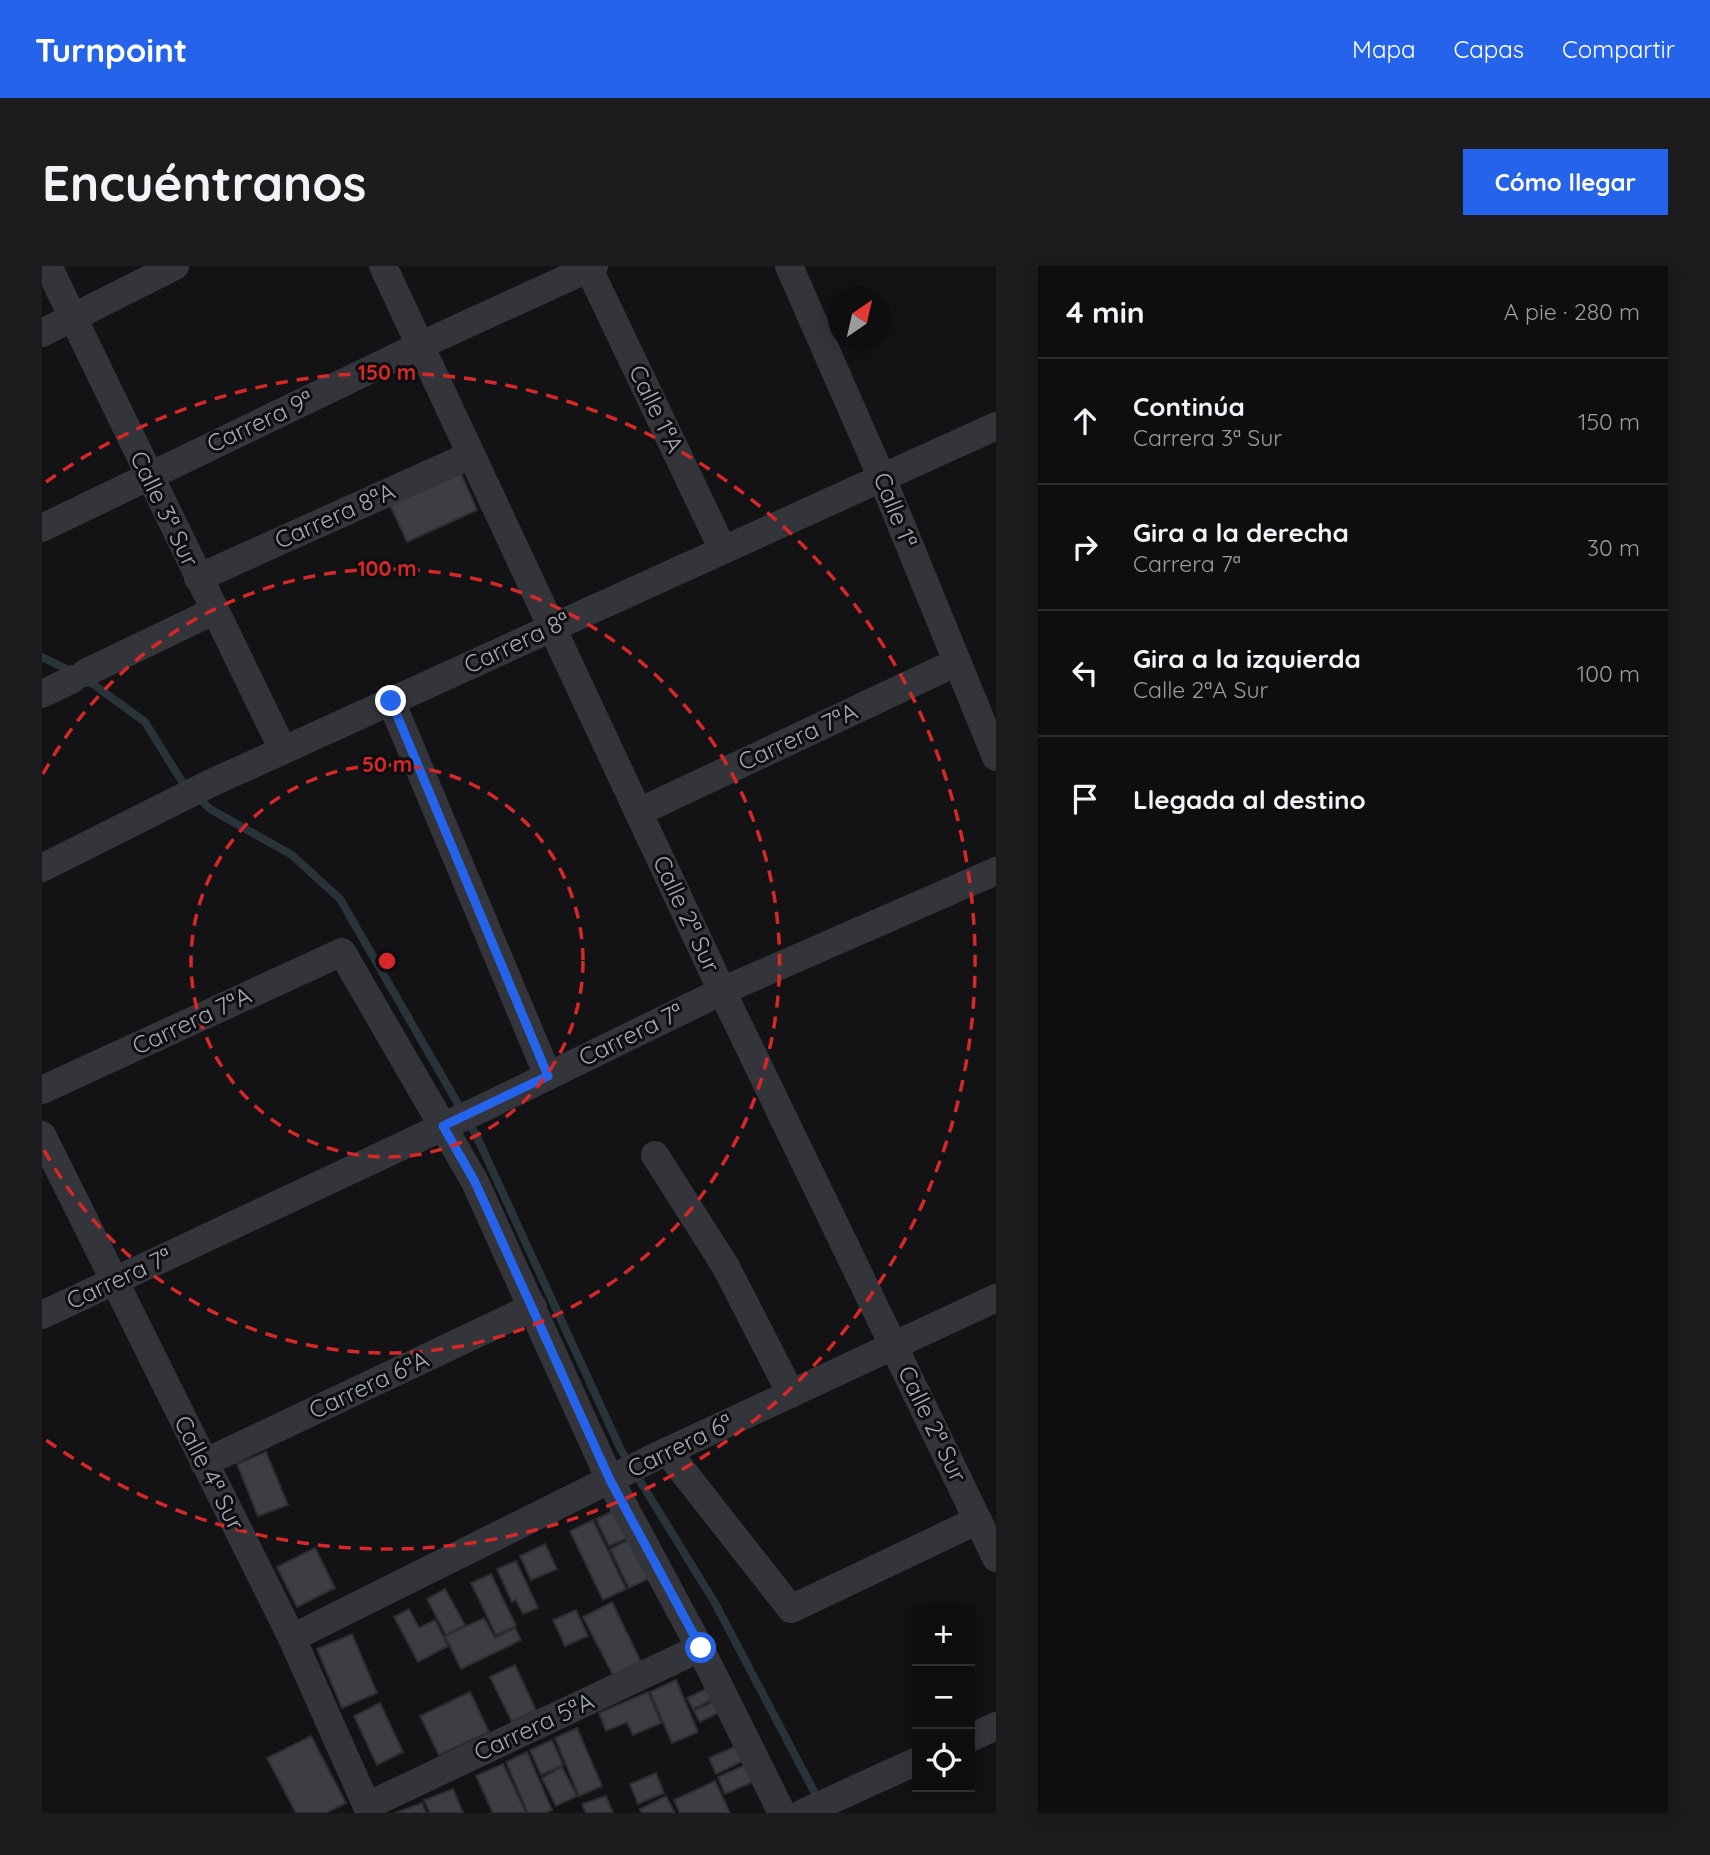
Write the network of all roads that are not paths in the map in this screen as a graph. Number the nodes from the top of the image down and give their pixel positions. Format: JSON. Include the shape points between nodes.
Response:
{"nodes":[{"id":1,"x":48,"y":266,"type":"edge"},
{"id":2,"x":175,"y":266,"type":"edge"},
{"id":3,"x":383,"y":266,"type":"edge"},
{"id":4,"x":789,"y":266,"type":"edge"},
{"id":5,"x":592,"y":267,"type":"edge"},
{"id":6,"x":72,"y":318,"type":"junction"},
{"id":7,"x":42,"y":333,"type":"edge"},
{"id":8,"x":419,"y":346,"type":"junction"},
{"id":9,"x":996,"y":425,"type":"edge"},
{"id":10,"x":471,"y":455,"type":"junction"},
{"id":11,"x":147,"y":475,"type":"junction"},
{"id":12,"x":883,"y":478,"type":"junction"},
{"id":13,"x":42,"y":528,"type":"edge"},
{"id":14,"x":723,"y":550,"type":"junction"},
{"id":15,"x":198,"y":578,"type":"junction"},
{"id":16,"x":215,"y":611,"type":"junction"},
{"id":17,"x":552,"y":626,"type":"junction"},
{"id":18,"x":957,"y":662,"type":"junction"},
{"id":19,"x":42,"y":694,"type":"edge"},
{"id":20,"x":391,"y":701,"type":"junction"},
{"id":21,"x":283,"y":750,"type":"junction"},
{"id":22,"x":996,"y":757,"type":"edge"},
{"id":23,"x":639,"y":812,"type":"junction"},
{"id":24,"x":42,"y":869,"type":"edge"},
{"id":25,"x":996,"y":871,"type":"edge"},
{"id":26,"x":722,"y":991,"type":"junction"},
{"id":27,"x":548,"y":1076,"type":"junction"},
{"id":28,"x":42,"y":1090,"type":"edge"},
{"id":29,"x":447,"y":1125,"type":"junction"},
{"id":30,"x":42,"y":1136,"type":"edge"},
{"id":31,"x":655,"y":1155,"type":"dead end"},
{"id":32,"x":113,"y":1281,"type":"junction"},
{"id":33,"x":996,"y":1298,"type":"edge"},
{"id":34,"x":533,"y":1307,"type":"junction"},
{"id":35,"x":42,"y":1315,"type":"edge"},
{"id":36,"x":895,"y":1346,"type":"junction"},
{"id":37,"x":791,"y":1394,"type":"junction"},
{"id":38,"x":661,"y":1454,"type":"junction"},
{"id":39,"x":204,"y":1463,"type":"junction"},
{"id":40,"x":616,"y":1477,"type":"junction"},
{"id":41,"x":978,"y":1520,"type":"junction"},
{"id":42,"x":996,"y":1558,"type":"edge"},
{"id":43,"x":292,"y":1638,"type":"junction"},
{"id":44,"x":701,"y":1648,"type":"junction"},
{"id":45,"x":996,"y":1726,"type":"edge"},
{"id":46,"x":975,"y":1736,"type":"edge"},
{"id":47,"x":912,"y":1763,"type":"edge"},
{"id":48,"x":369,"y":1810,"type":"edge"},
{"id":49,"x":797,"y":1813,"type":"edge"}],
"edges":[{"from":1,"to":6,"type":"street","name":"Calle 3ª Sur"},
{"from":2,"to":6,"type":"street"},
{"from":3,"to":8,"type":"street","name":"Calle 2ª Sur"},
{"from":4,"to":12,"type":"street","name":"Calle 1ª"},
{"from":5,"to":8,"type":"street","name":"Carrera 9ª"},
{"from":5,"to":14,"type":"street","name":"Calle 1ªA"},
{"from":6,"to":7,"type":"street"},
{"from":6,"to":11,"type":"street","name":"Calle 3ª Sur"},
{"from":8,"to":10,"type":"street","name":"Calle 2ª Sur"},
{"from":8,"to":11,"type":"street","name":"Carrera 9ª"},
{"from":9,"to":12,"type":"street","name":"Carrera 8ª"},
{"from":10,"to":15,"type":"street","name":"Carrera 8ªA"},
{"from":10,"to":17,"type":"street","name":"Calle 2ª Sur"},
{"from":11,"to":13,"type":"street","name":"Carrera 9ª"},
{"from":11,"to":15,"type":"street","name":"Calle 3ª Sur"},
{"from":12,"to":14,"type":"street","name":"Carrera 8ª"},
{"from":12,"to":18,"type":"street","name":"Calle 1ª"},
{"from":14,"to":17,"type":"street","name":"Carrera 8ª"},
{"from":15,"to":16,"type":"street","name":"Calle 3ª Sur"},
{"from":16,"to":19,"type":"street"},
{"from":16,"to":21,"type":"street","name":"Calle 3ª Sur"},
{"from":17,"to":20,"type":"street","name":"Carrera 8ª"},
{"from":17,"to":23,"type":"street","name":"Calle 2ª Sur"},
{"from":18,"to":22,"type":"street","name":"Calle 1ª"},
{"from":18,"to":23,"type":"street","name":"Carrera 7ªA"},
{"from":20,"to":21,"type":"street","name":"Carrera 8ª"},
{"from":20,"to":27,"type":"street"},
{"from":21,"to":24,"type":"street","name":"Carrera 8ª"},
{"from":23,"to":26,"type":"street","name":"Calle 2ª Sur"},
{"from":25,"to":26,"type":"street","name":"Carrera 7ª"},
{"from":26,"to":27,"type":"street","name":"Carrera 7ª"},
{"from":26,"to":36,"type":"street","name":"Calle 2ª Sur"},
{"from":27,"to":29,"type":"street","name":"Carrera 7ª"},
{"from":28,"to":29,"type":"street","name":"Carrera 7ªA","via":[[342,952]]},
{"from":29,"to":32,"type":"street","name":"Carrera 7ª"},
{"from":29,"to":34,"type":"street"},
{"from":30,"to":32,"type":"street","name":"Calle 4ª Sur"},
{"from":31,"to":37,"type":"street","via":[[726,1266]]},
{"from":32,"to":35,"type":"street","name":"Carrera 7ª"},
{"from":32,"to":39,"type":"street","name":"Calle 4ª Sur"},
{"from":33,"to":36,"type":"street","name":"Carrera 6ª"},
{"from":34,"to":39,"type":"street","name":"Carrera 6ªA"},
{"from":34,"to":40,"type":"street"},
{"from":36,"to":37,"type":"street","name":"Carrera 6ª"},
{"from":36,"to":41,"type":"street","name":"Calle 2ª Sur"},
{"from":37,"to":38,"type":"street","name":"Carrera 6ª"},
{"from":38,"to":40,"type":"street","name":"Carrera 6ª"},
{"from":38,"to":41,"type":"street","via":[[791,1609]]},
{"from":39,"to":43,"type":"street","name":"Calle 4ª Sur"},
{"from":40,"to":43,"type":"street","name":"Carrera 6ª"},
{"from":40,"to":44,"type":"street"},
{"from":41,"to":42,"type":"street","name":"Calle 2ª Sur"},
{"from":43,"to":48,"type":"street","name":"Calle 4ª Sur"},
{"from":44,"to":48,"type":"street","name":"Carrera 5ªA"},
{"from":44,"to":49,"type":"street"},
{"from":45,"to":46,"type":"street"},
{"from":47,"to":49,"type":"street"}]}
